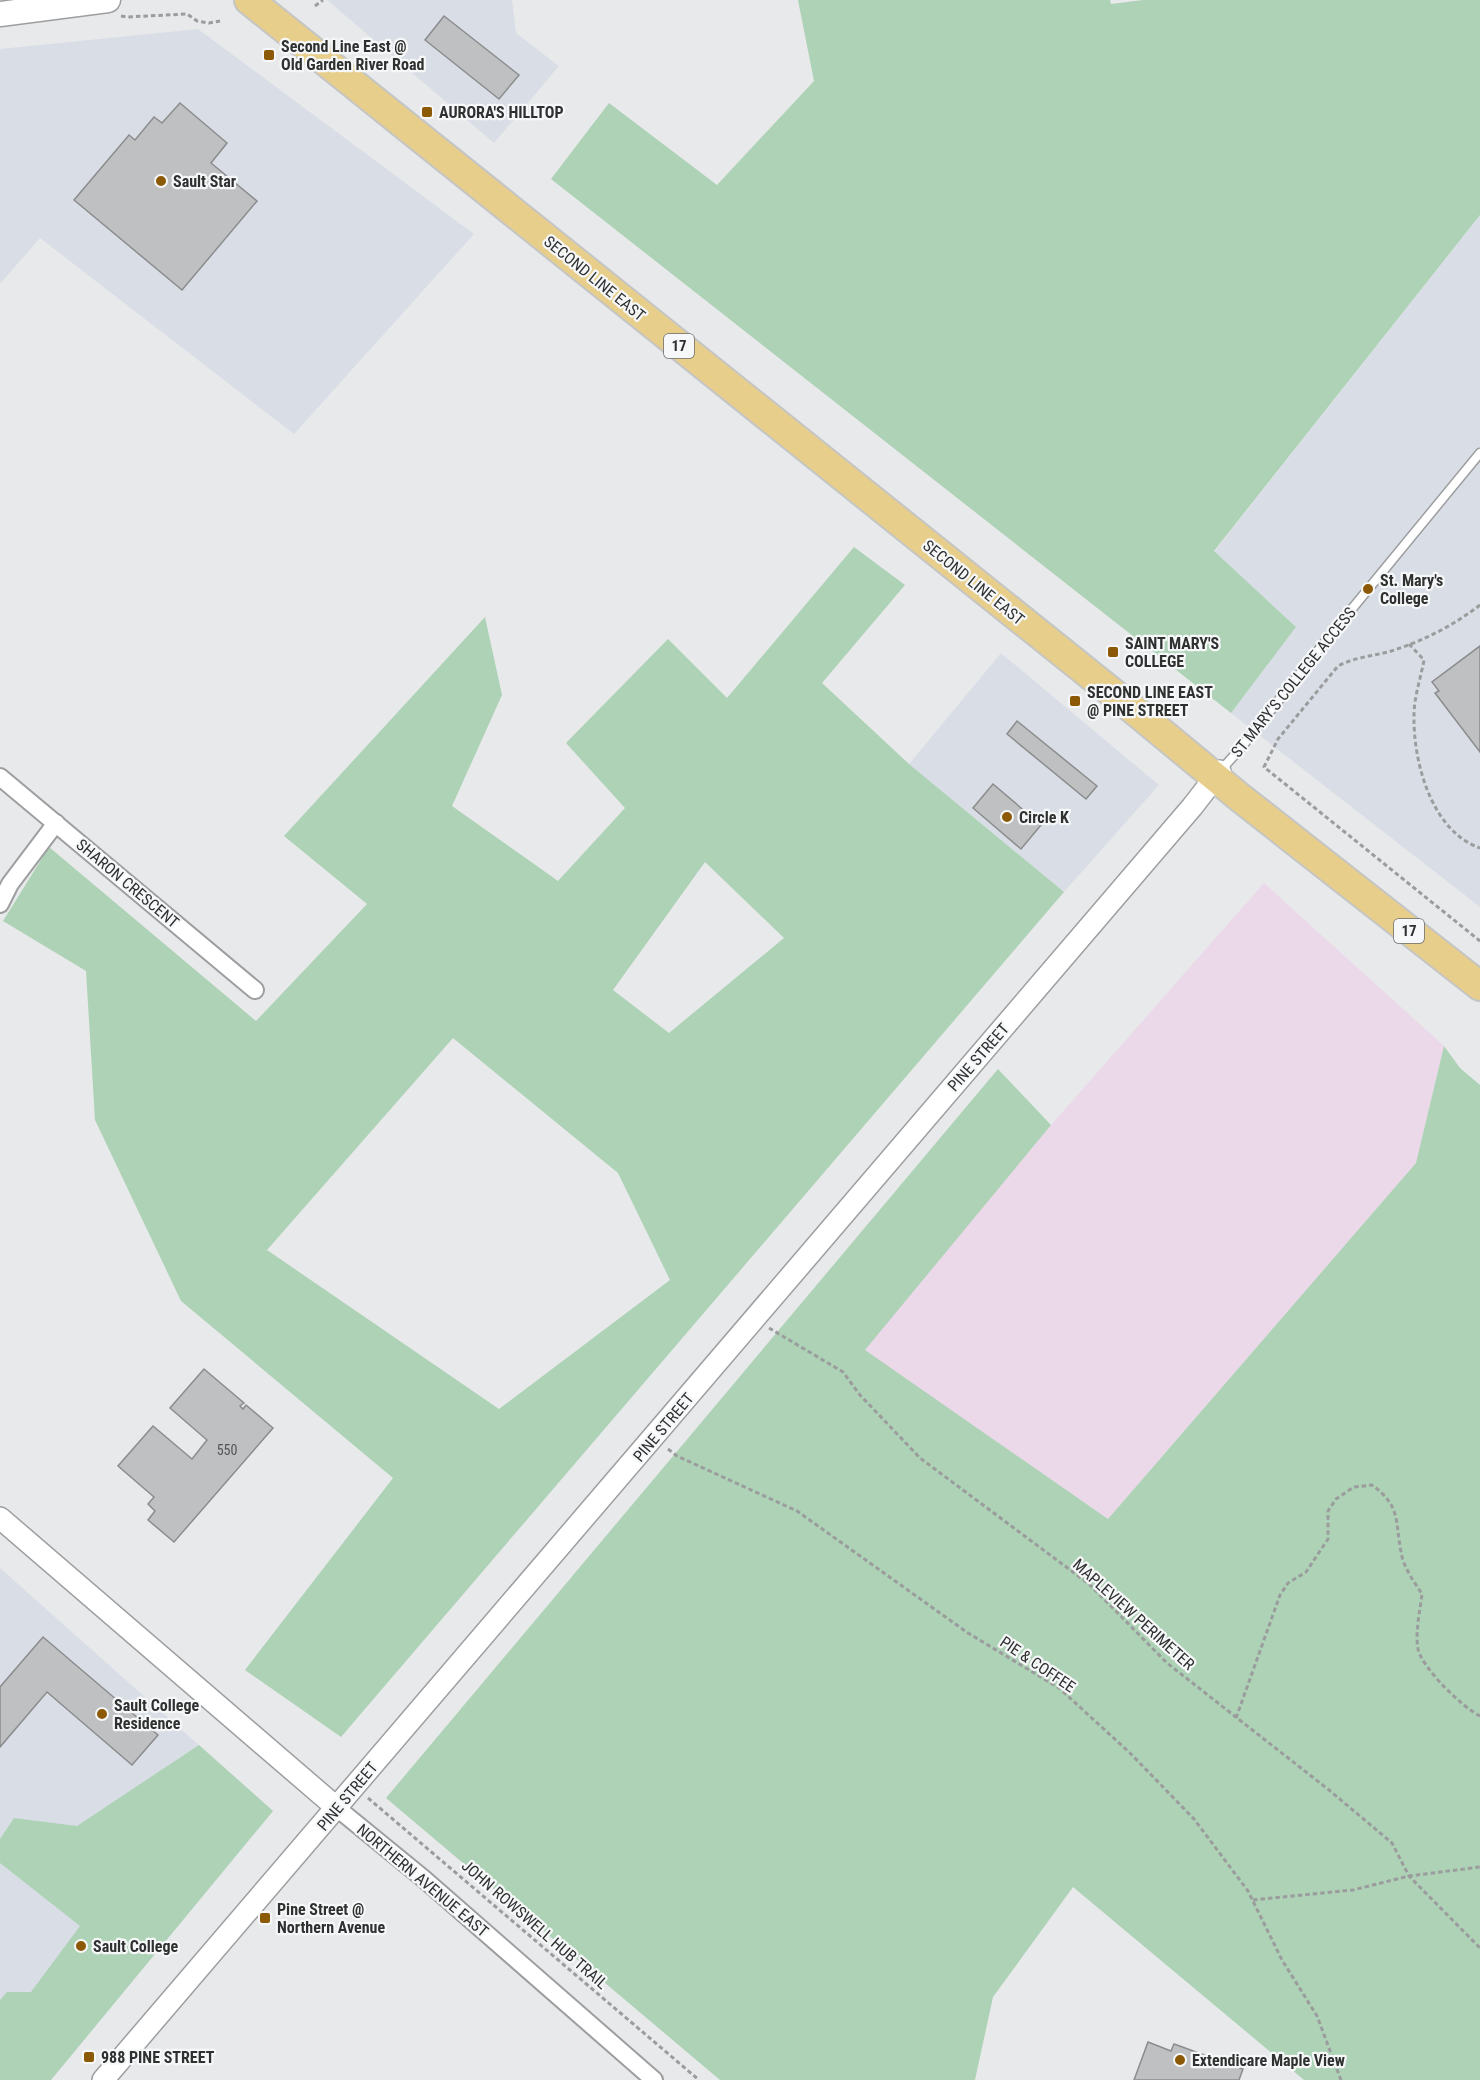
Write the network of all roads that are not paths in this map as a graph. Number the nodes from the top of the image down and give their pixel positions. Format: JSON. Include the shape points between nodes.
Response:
{"nodes":[{"id":1,"x":249,"y":0,"type":"edge"},
{"id":2,"x":112,"y":7,"type":"edge"},
{"id":3,"x":0,"y":14,"type":"edge"},
{"id":4,"x":1480,"y":453,"type":"edge"},
{"id":5,"x":1218,"y":775,"type":"junction"},
{"id":6,"x":0,"y":777,"type":"edge"},
{"id":7,"x":56,"y":823,"type":"junction"},
{"id":8,"x":0,"y":904,"type":"edge"},
{"id":9,"x":1480,"y":987,"type":"edge"},
{"id":10,"x":255,"y":990,"type":"dead end"},
{"id":11,"x":0,"y":1518,"type":"edge"},
{"id":12,"x":337,"y":1808,"type":"junction"},
{"id":13,"x":103,"y":2080,"type":"edge"},
{"id":14,"x":654,"y":2080,"type":"edge"}],
"edges":[{"from":1,"to":5,"type":"highway","name":"SECOND LINE EAST","number":"17"},
{"from":2,"to":3,"type":"main road"},
{"from":4,"to":5,"type":"lane","name":"ST MARY'S COLLEGE ACCESS"},
{"from":5,"to":9,"type":"highway","name":"SECOND LINE EAST","number":"17"},
{"from":5,"to":12,"type":"street","name":"PINE STREET"},
{"from":6,"to":7,"type":"street","name":"SHARON CRESCENT"},
{"from":7,"to":8,"type":"street","via":[[10,884]]},
{"from":7,"to":10,"type":"street","name":"SHARON CRESCENT"},
{"from":11,"to":12,"type":"street","name":"NORTHERN AVENUE EAST"},
{"from":12,"to":13,"type":"street","name":"PINE STREET"},
{"from":12,"to":14,"type":"street","name":"NORTHERN AVENUE EAST"}]}
